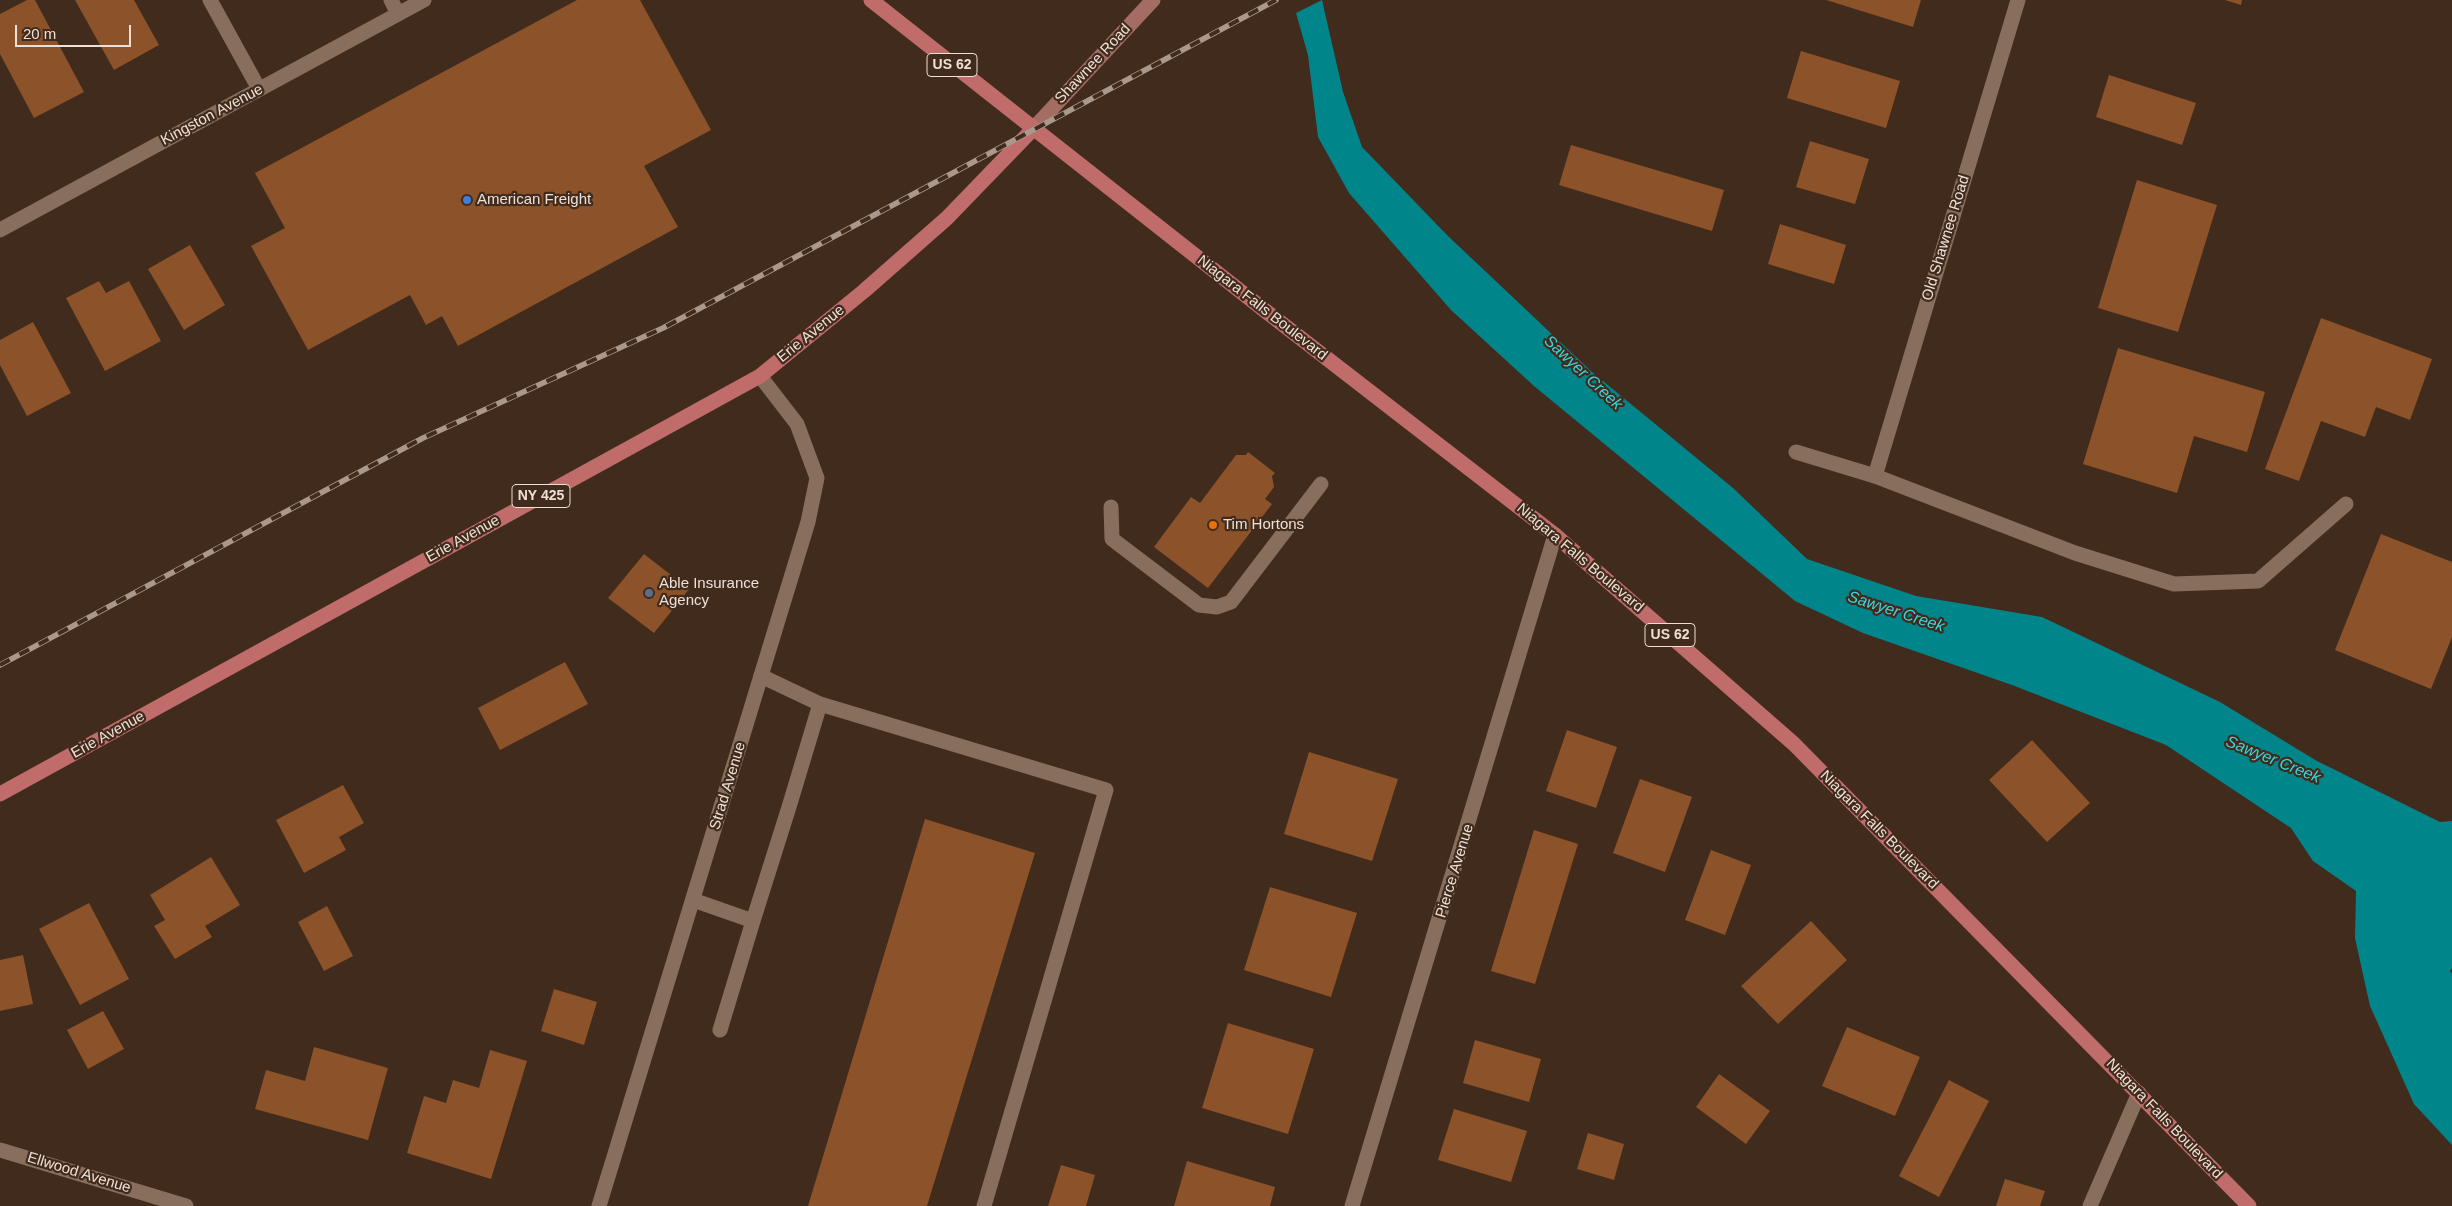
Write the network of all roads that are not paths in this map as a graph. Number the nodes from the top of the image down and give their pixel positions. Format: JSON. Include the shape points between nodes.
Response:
{"nodes":[{"id":1,"x":210,"y":0,"type":"edge"},
{"id":2,"x":391,"y":0,"type":"edge"},
{"id":3,"x":424,"y":0,"type":"edge"},
{"id":4,"x":871,"y":0,"type":"edge"},
{"id":5,"x":1153,"y":0,"type":"edge"},
{"id":6,"x":2018,"y":0,"type":"edge"},
{"id":7,"x":398,"y":14,"type":"junction"},
{"id":8,"x":259,"y":89,"type":"junction"},
{"id":9,"x":1033,"y":129,"type":"junction"},
{"id":10,"x":0,"y":230,"type":"edge"},
{"id":11,"x":760,"y":376,"type":"junction"},
{"id":12,"x":1796,"y":452,"type":"dead end"},
{"id":13,"x":1875,"y":476,"type":"junction"},
{"id":14,"x":1321,"y":484,"type":"dead end"},
{"id":15,"x":2346,"y":504,"type":"dead end"},
{"id":16,"x":1111,"y":507,"type":"dead end"},
{"id":17,"x":1555,"y":534,"type":"junction"},
{"id":18,"x":762,"y":676,"type":"junction"},
{"id":19,"x":820,"y":704,"type":"junction"},
{"id":20,"x":0,"y":794,"type":"edge"},
{"id":21,"x":693,"y":900,"type":"junction"},
{"id":22,"x":753,"y":921,"type":"junction"},
{"id":23,"x":720,"y":1030,"type":"dead end"},
{"id":24,"x":2139,"y":1093,"type":"junction"},
{"id":25,"x":0,"y":1150,"type":"edge"},
{"id":26,"x":186,"y":1206,"type":"edge"},
{"id":27,"x":599,"y":1206,"type":"edge"},
{"id":28,"x":984,"y":1206,"type":"edge"},
{"id":29,"x":1352,"y":1206,"type":"edge"},
{"id":30,"x":2090,"y":1206,"type":"edge"},
{"id":31,"x":2249,"y":1206,"type":"edge"}],
"edges":[{"from":1,"to":8,"type":"street"},
{"from":2,"to":7,"type":"street"},
{"from":3,"to":7,"type":"street","name":"Kingston Avenue"},
{"from":4,"to":9,"type":"main road","name":"Niagara Falls Boulevard","number":"US 62"},
{"from":5,"to":9,"type":"main road","name":"Shawnee Road","number":"NY 425"},
{"from":6,"to":13,"type":"street","name":"Old Shawnee Road"},
{"from":7,"to":8,"type":"street","name":"Kingston Avenue"},
{"from":8,"to":10,"type":"street","name":"Kingston Avenue"},
{"from":9,"to":11,"type":"main road","name":"Erie Avenue","number":"NY 425","via":[[947,218]]},
{"from":9,"to":17,"type":"main road","name":"Niagara Falls Boulevard","number":"US 62"},
{"from":11,"to":18,"type":"street","name":"Strad Avenue","via":[[797,424],[818,478]]},
{"from":11,"to":20,"type":"main road","name":"Erie Avenue","number":"NY 425"},
{"from":12,"to":13,"type":"street"},
{"from":13,"to":15,"type":"street","via":[[2075,553],[2174,584],[2258,581]]},
{"from":14,"to":16,"type":"street","via":[[1231,602],[1217,608],[1199,605],[1112,539]]},
{"from":17,"to":24,"type":"main road","name":"Niagara Falls Boulevard","number":"US 62","via":[[1794,744]]},
{"from":17,"to":29,"type":"street","name":"Pierce Avenue"},
{"from":18,"to":19,"type":"street"},
{"from":18,"to":21,"type":"street","name":"Strad Avenue"},
{"from":19,"to":22,"type":"street"},
{"from":19,"to":28,"type":"street","via":[[1106,790]]},
{"from":21,"to":22,"type":"street"},
{"from":21,"to":27,"type":"street","name":"Strad Avenue"},
{"from":22,"to":23,"type":"street"},
{"from":24,"to":30,"type":"street"},
{"from":24,"to":31,"type":"main road","name":"Niagara Falls Boulevard","number":"US 62"},
{"from":25,"to":26,"type":"street","name":"Ellwood Avenue"}]}
